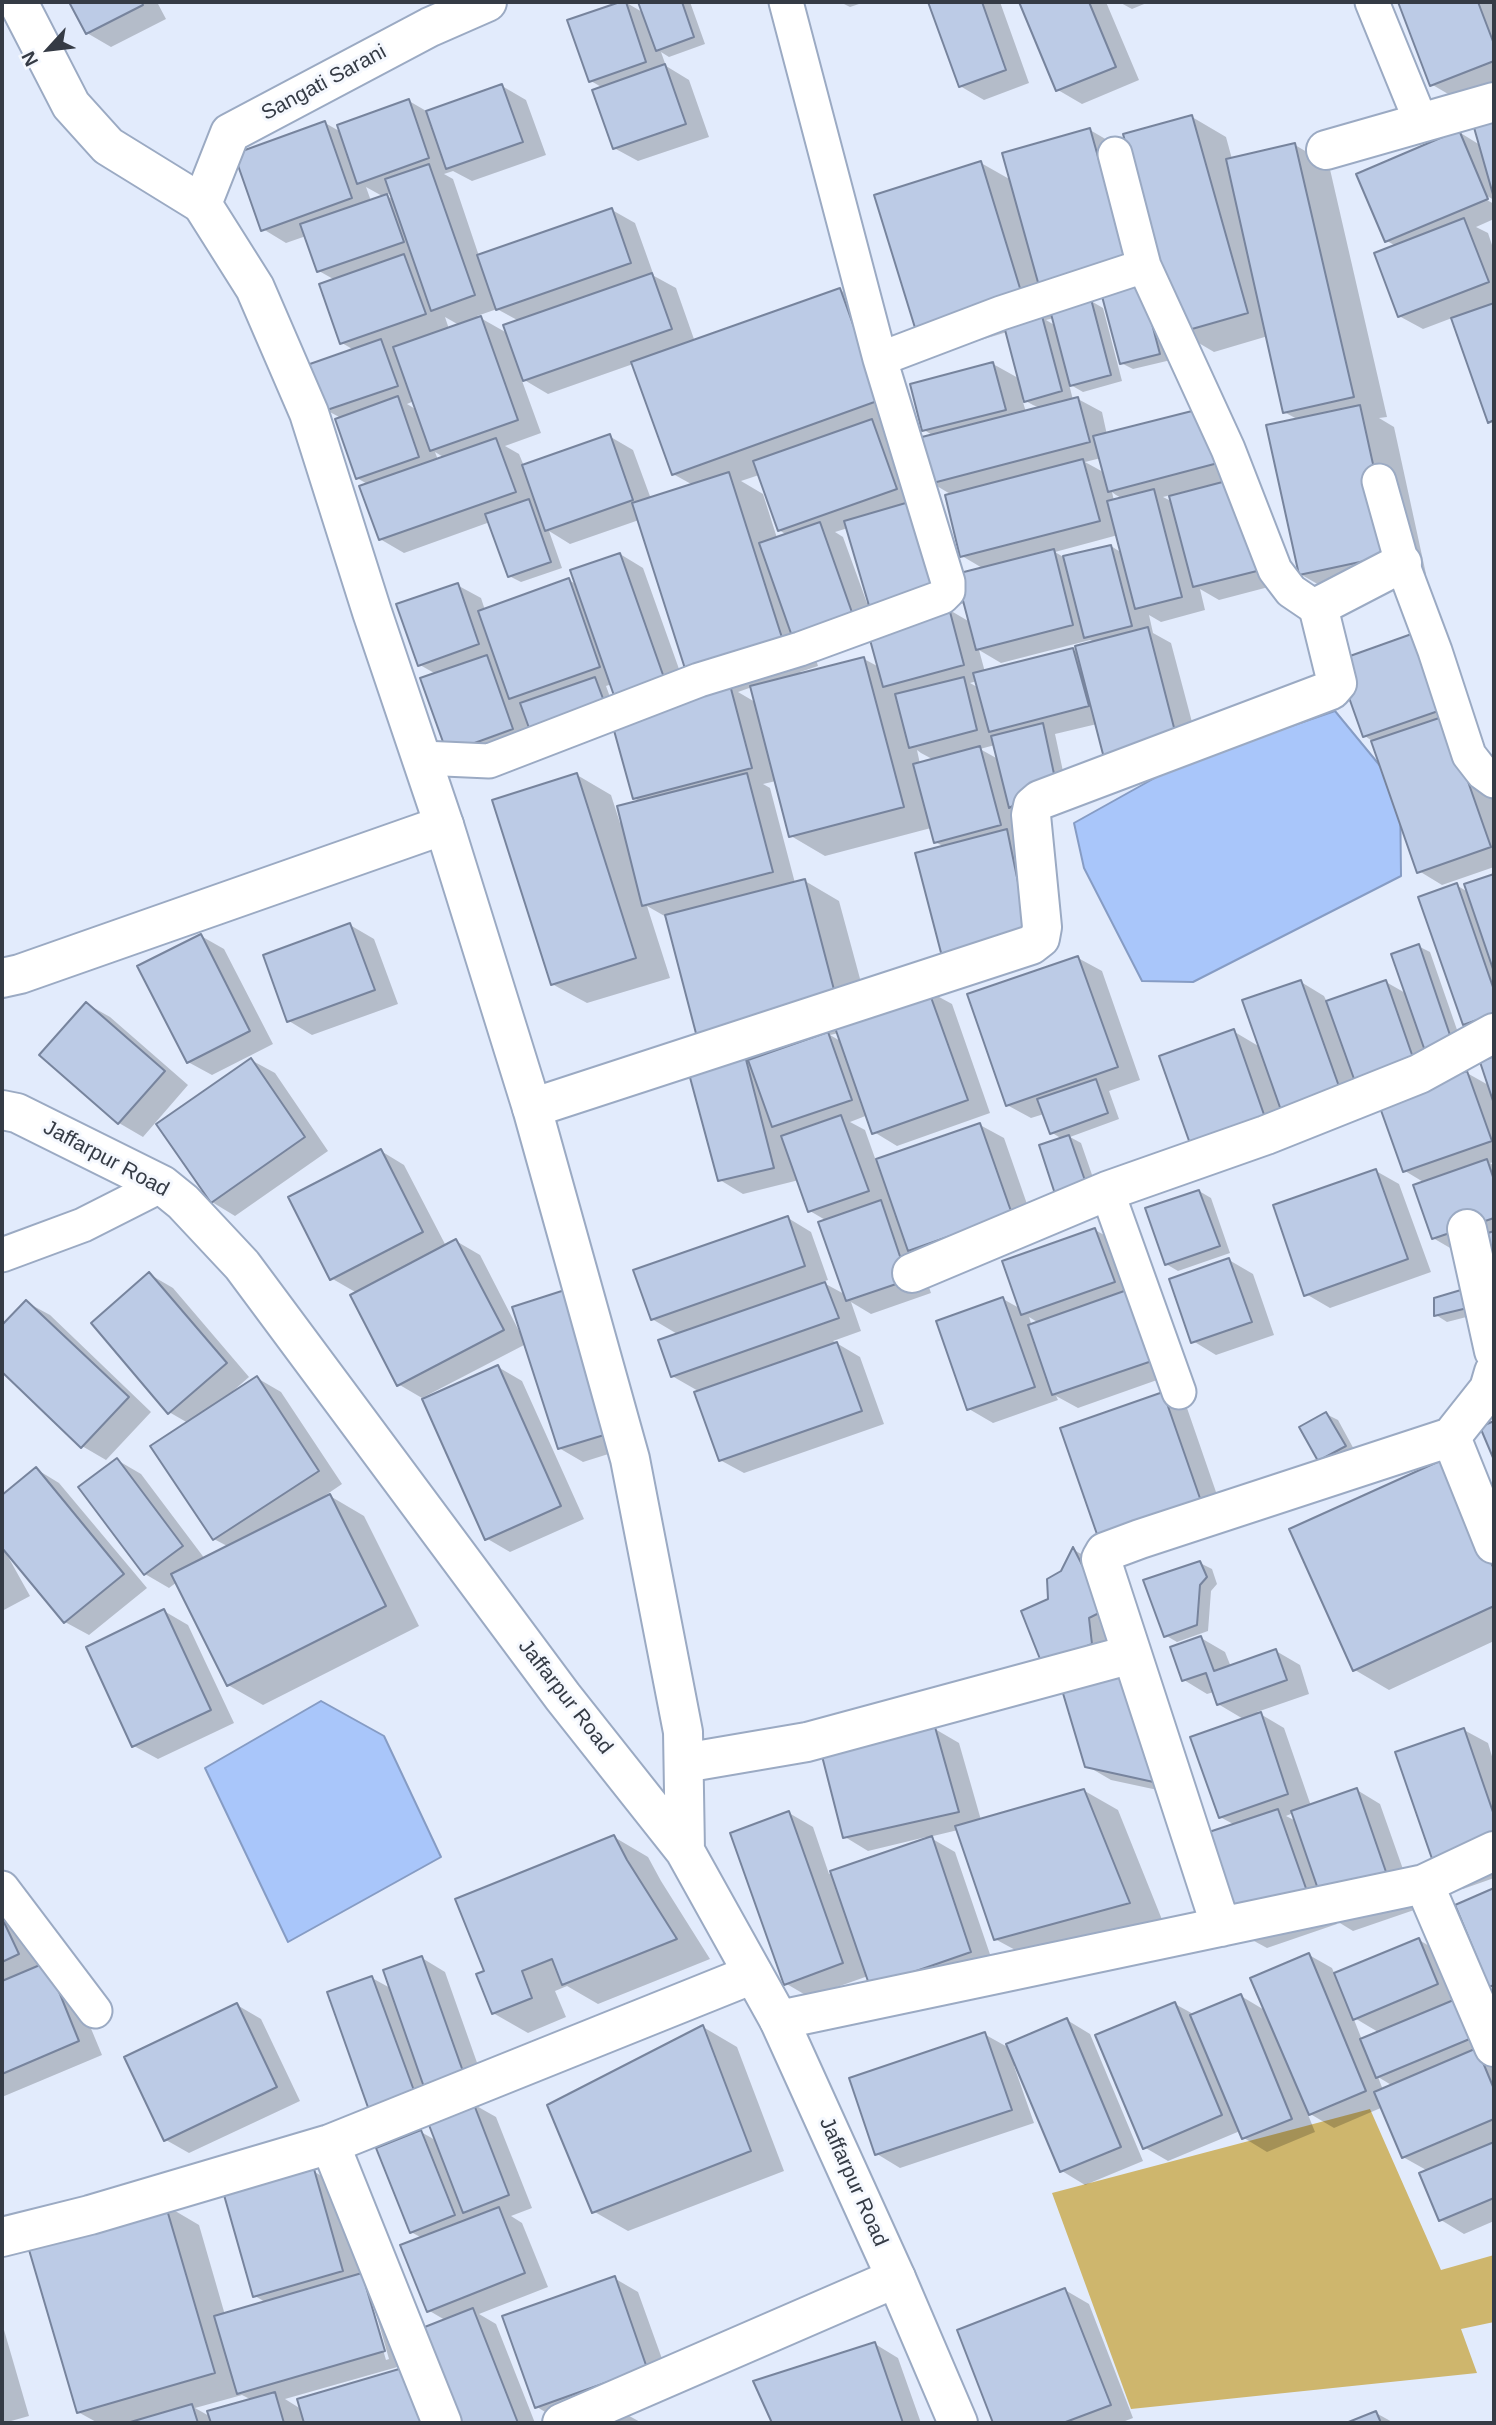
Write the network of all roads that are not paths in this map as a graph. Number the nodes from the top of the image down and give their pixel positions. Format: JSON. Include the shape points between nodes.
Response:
{"nodes":[{"id":1,"x":19,"y":2,"type":"edge"},
{"id":2,"x":487,"y":2,"type":"edge"},
{"id":3,"x":786,"y":2,"type":"edge"},
{"id":4,"x":1372,"y":2,"type":"edge"},
{"id":5,"x":1494,"y":102,"type":"edge"},
{"id":6,"x":1420,"y":122,"type":"junction"},
{"id":7,"x":1326,"y":150,"type":"dead end"},
{"id":8,"x":1115,"y":154,"type":"dead end"},
{"id":9,"x":202,"y":204,"type":"junction"},
{"id":10,"x":1144,"y":265,"type":"junction"},
{"id":11,"x":880,"y":359,"type":"junction"},
{"id":12,"x":1379,"y":481,"type":"dead end"},
{"id":13,"x":1402,"y":563,"type":"junction"},
{"id":14,"x":1319,"y":610,"type":"junction"},
{"id":15,"x":422,"y":758,"type":"junction"},
{"id":16,"x":1494,"y":781,"type":"edge"},
{"id":17,"x":444,"y":825,"type":"junction"},
{"id":18,"x":2,"y":978,"type":"edge"},
{"id":19,"x":1494,"y":1033,"type":"edge"},
{"id":20,"x":532,"y":1108,"type":"junction"},
{"id":21,"x":2,"y":1110,"type":"edge"},
{"id":22,"x":162,"y":1185,"type":"junction"},
{"id":23,"x":1107,"y":1191,"type":"junction"},
{"id":24,"x":1467,"y":1229,"type":"dead end"},
{"id":25,"x":2,"y":1255,"type":"edge"},
{"id":26,"x":912,"y":1273,"type":"dead end"},
{"id":27,"x":1494,"y":1351,"type":"edge"},
{"id":28,"x":1494,"y":1372,"type":"edge"},
{"id":29,"x":1179,"y":1392,"type":"dead end"},
{"id":30,"x":1451,"y":1437,"type":"junction"},
{"id":31,"x":1494,"y":1544,"type":"edge"},
{"id":32,"x":1132,"y":1654,"type":"junction"},
{"id":33,"x":684,"y":1763,"type":"junction"},
{"id":34,"x":685,"y":1851,"type":"junction"},
{"id":35,"x":1494,"y":1851,"type":"edge"},
{"id":36,"x":1424,"y":1884,"type":"junction"},
{"id":37,"x":2,"y":1888,"type":"edge"},
{"id":38,"x":1221,"y":1927,"type":"junction"},
{"id":39,"x":753,"y":1974,"type":"junction"},
{"id":40,"x":95,"y":2011,"type":"dead end"},
{"id":41,"x":779,"y":2020,"type":"junction"},
{"id":42,"x":1494,"y":2047,"type":"edge"},
{"id":43,"x":330,"y":2144,"type":"junction"},
{"id":44,"x":2,"y":2237,"type":"edge"},
{"id":45,"x":896,"y":2278,"type":"junction"},
{"id":46,"x":442,"y":2423,"type":"edge"},
{"id":47,"x":562,"y":2423,"type":"edge"},
{"id":48,"x":958,"y":2423,"type":"edge"}],
"edges":[{"from":1,"to":9,"type":"street","via":[[71,105],[108,146]]},
{"from":2,"to":9,"type":"street","name":"Sangati Sarani","via":[[430,27],[230,133]]},
{"from":3,"to":11,"type":"lane"},
{"from":4,"to":6,"type":"lane"},
{"from":5,"to":6,"type":"street"},
{"from":6,"to":7,"type":"street"},
{"from":8,"to":10,"type":"lane"},
{"from":9,"to":15,"type":"street","via":[[255,288],[309,413]]},
{"from":10,"to":11,"type":"lane"},
{"from":10,"to":14,"type":"lane","via":[[1228,449],[1275,570],[1291,591]]},
{"from":11,"to":15,"type":"lane","via":[[948,582],[942,597],[699,680],[489,761]]},
{"from":12,"to":13,"type":"lane"},
{"from":13,"to":14,"type":"street"},
{"from":13,"to":16,"type":"lane","via":[[1469,755]]},
{"from":14,"to":20,"type":"street","via":[[1337,683],[1331,690],[1033,806],[1042,927],[1040,937],[1031,945]]},
{"from":15,"to":17,"type":"street"},
{"from":17,"to":18,"type":"street"},
{"from":17,"to":20,"type":"street"},
{"from":19,"to":23,"type":"street","via":[[1419,1074]]},
{"from":20,"to":33,"type":"street","via":[[630,1459],[683,1732]]},
{"from":21,"to":22,"type":"street","name":"Jaffarpur Road","via":[[17,1113]]},
{"from":22,"to":25,"type":"lane","via":[[83,1225]]},
{"from":22,"to":34,"type":"street","name":"Jaffarpur Road","via":[[242,1265],[563,1697]]},
{"from":23,"to":26,"type":"street"},
{"from":23,"to":29,"type":"lane"},
{"from":24,"to":27,"type":"street"},
{"from":28,"to":30,"type":"street","via":[[1489,1389]]},
{"from":30,"to":31,"type":"street"},
{"from":30,"to":32,"type":"street","via":[[1105,1552],[1101,1559]]},
{"from":32,"to":33,"type":"street","via":[[807,1742]]},
{"from":32,"to":38,"type":"street"},
{"from":33,"to":34,"type":"street"},
{"from":34,"to":39,"type":"street","name":"Jaffarpur Road"},
{"from":35,"to":36,"type":"street"},
{"from":36,"to":38,"type":"street"},
{"from":36,"to":42,"type":"street"},
{"from":37,"to":40,"type":"lane"},
{"from":38,"to":41,"type":"street"},
{"from":39,"to":41,"type":"street","name":"Jaffarpur Road"},
{"from":39,"to":43,"type":"street"},
{"from":41,"to":45,"type":"street","name":"Jaffarpur Road"},
{"from":43,"to":44,"type":"street"},
{"from":43,"to":46,"type":"street"},
{"from":45,"to":47,"type":"street"},
{"from":45,"to":48,"type":"street","name":"Jaffarpur Road"}]}
